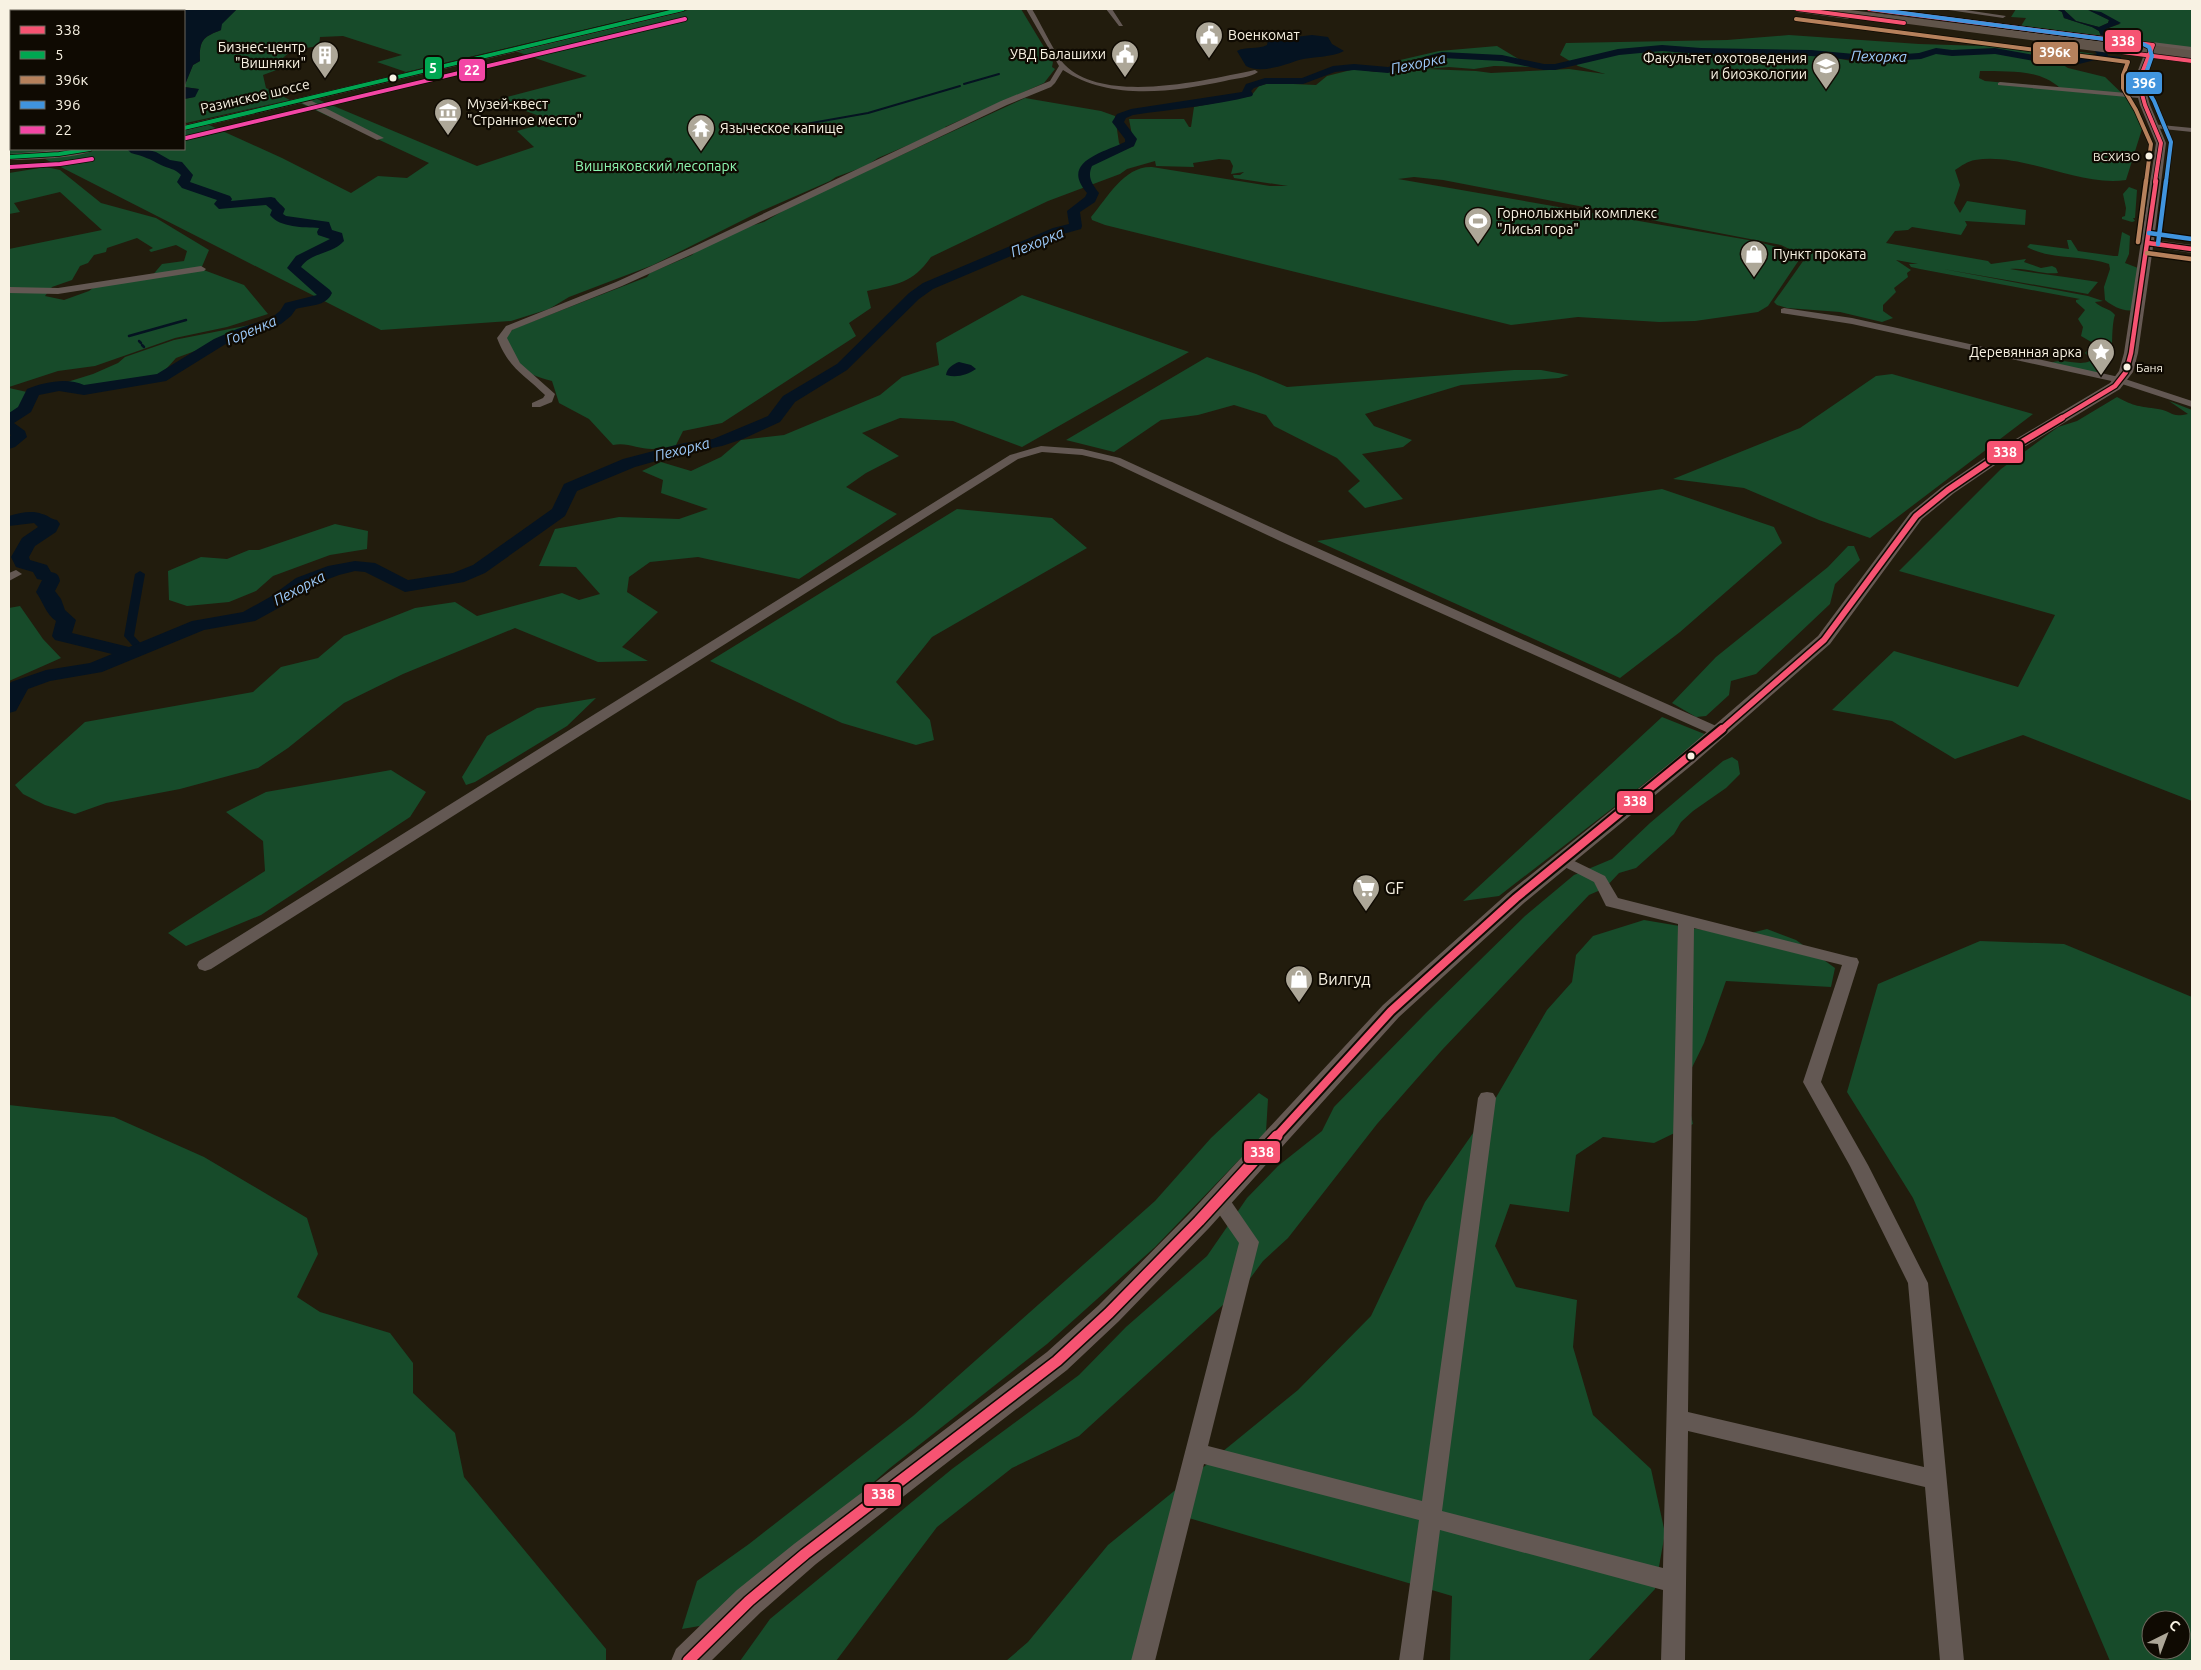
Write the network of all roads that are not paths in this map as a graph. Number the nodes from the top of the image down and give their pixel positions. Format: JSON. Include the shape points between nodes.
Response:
{"nodes":[{"id":1,"x":682,"y":9,"type":"edge"},
{"id":2,"x":1029,"y":9,"type":"edge"},
{"id":3,"x":1109,"y":9,"type":"edge"},
{"id":4,"x":1797,"y":9,"type":"edge"},
{"id":5,"x":1817,"y":9,"type":"edge"},
{"id":6,"x":1842,"y":9,"type":"edge"},
{"id":7,"x":1868,"y":9,"type":"edge"},
{"id":8,"x":1945,"y":9,"type":"edge"},
{"id":9,"x":2004,"y":16,"type":"dead end"},
{"id":10,"x":1121,"y":25,"type":"dead end"},
{"id":11,"x":2076,"y":40,"type":"junction"},
{"id":12,"x":2093,"y":43,"type":"junction"},
{"id":13,"x":2148,"y":49,"type":"junction"},
{"id":14,"x":2188,"y":55,"type":"edge"},
{"id":15,"x":1062,"y":66,"type":"junction"},
{"id":16,"x":1255,"y":72,"type":"dead end"},
{"id":17,"x":2000,"y":84,"type":"dead end"},
{"id":18,"x":2138,"y":96,"type":"junction"},
{"id":19,"x":303,"y":100,"type":"junction"},
{"id":20,"x":2145,"y":105,"type":"junction"},
{"id":21,"x":2154,"y":126,"type":"junction"},
{"id":22,"x":185,"y":128,"type":"edge"},
{"id":23,"x":2192,"y":130,"type":"edge"},
{"id":24,"x":380,"y":138,"type":"dead end"},
{"id":25,"x":84,"y":150,"type":"edge"},
{"id":26,"x":9,"y":157,"type":"edge"},
{"id":27,"x":2148,"y":243,"type":"junction"},
{"id":28,"x":2192,"y":249,"type":"edge"},
{"id":29,"x":201,"y":269,"type":"dead end"},
{"id":30,"x":9,"y":290,"type":"edge"},
{"id":31,"x":1784,"y":311,"type":"dead end"},
{"id":32,"x":2119,"y":380,"type":"junction"},
{"id":33,"x":2192,"y":404,"type":"edge"},
{"id":34,"x":536,"y":405,"type":"dead end"},
{"id":35,"x":1718,"y":732,"type":"junction"},
{"id":36,"x":1562,"y":860,"type":"junction"},
{"id":37,"x":1686,"y":921,"type":"junction"},
{"id":38,"x":205,"y":965,"type":"dead end"},
{"id":39,"x":1487,"y":1098,"type":"dead end"},
{"id":40,"x":1219,"y":1200,"type":"junction"},
{"id":41,"x":1677,"y":1419,"type":"junction"},
{"id":42,"x":1196,"y":1452,"type":"junction"},
{"id":43,"x":1936,"y":1480,"type":"junction"},
{"id":44,"x":1431,"y":1515,"type":"junction"},
{"id":45,"x":1674,"y":1582,"type":"junction"},
{"id":46,"x":688,"y":1661,"type":"edge"},
{"id":47,"x":1143,"y":1661,"type":"edge"},
{"id":48,"x":1412,"y":1661,"type":"edge"},
{"id":49,"x":1673,"y":1661,"type":"edge"},
{"id":50,"x":1952,"y":1661,"type":"edge"}],
"edges":[{"from":1,"to":19,"type":"main road","name":"Разинское шоссе"},
{"from":2,"to":15,"type":"street"},
{"from":3,"to":10,"type":"street"},
{"from":4,"to":12,"type":"main road"},
{"from":5,"to":11,"type":"highway"},
{"from":6,"to":11,"type":"highway"},
{"from":7,"to":12,"type":"main road"},
{"from":8,"to":9,"type":"street"},
{"from":11,"to":14,"type":"highway","bridge":true},
{"from":12,"to":13,"type":"main road"},
{"from":13,"to":14,"type":"main road"},
{"from":13,"to":18,"type":"main road","via":[[2132,81]]},
{"from":13,"to":20,"type":"main road","via":[[2140,78]]},
{"from":15,"to":16,"type":"street","via":[[1094,83],[1129,89],[1195,85]]},
{"from":15,"to":34,"type":"street","via":[[1048,85],[663,264],[509,328],[502,338],[515,366],[550,394],[548,400]]},
{"from":17,"to":18,"type":"street"},
{"from":18,"to":20,"type":"main road"},
{"from":19,"to":22,"type":"main road","name":"Разинское шоссе"},
{"from":19,"to":24,"type":"street"},
{"from":20,"to":21,"type":"main road"},
{"from":21,"to":23,"type":"street"},
{"from":21,"to":27,"type":"main road","via":[[2160,143]]},
{"from":25,"to":26,"type":"main road"},
{"from":27,"to":28,"type":"main road"},
{"from":27,"to":32,"type":"main road","via":[[2131,353],[2126,372]]},
{"from":29,"to":30,"type":"street","via":[[58,291]]},
{"from":31,"to":32,"type":"street","via":[[1852,321]]},
{"from":32,"to":33,"type":"street"},
{"from":32,"to":35,"type":"main road","via":[[2111,389],[1948,490],[1916,516],[1824,640]]},
{"from":35,"to":36,"type":"main road"},
{"from":35,"to":38,"type":"street","via":[[1116,460],[1082,452],[1041,449],[1014,457]]},
{"from":36,"to":37,"type":"street","via":[[1600,879],[1612,902]]},
{"from":36,"to":40,"type":"main road","via":[[1391,1011]]},
{"from":37,"to":41,"type":"street"},
{"from":37,"to":43,"type":"street","via":[[1851,962],[1812,1082],[1859,1165],[1918,1283]]},
{"from":39,"to":44,"type":"street"},
{"from":40,"to":42,"type":"street","via":[[1250,1242]]},
{"from":40,"to":46,"type":"main road","via":[[1109,1313],[1057,1361],[804,1554],[749,1601]]},
{"from":41,"to":43,"type":"street"},
{"from":41,"to":45,"type":"street"},
{"from":42,"to":44,"type":"street"},
{"from":42,"to":47,"type":"street"},
{"from":43,"to":50,"type":"street"},
{"from":44,"to":45,"type":"street"},
{"from":44,"to":48,"type":"street"},
{"from":45,"to":49,"type":"street"}]}
